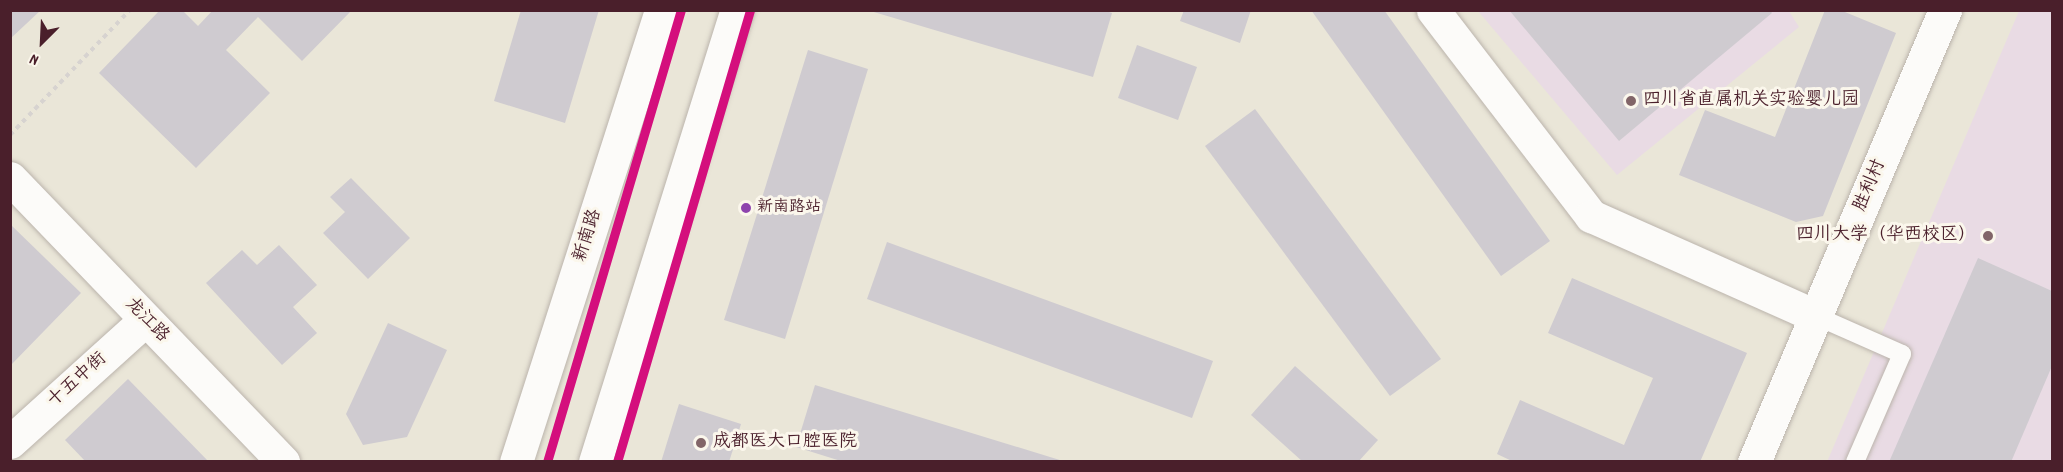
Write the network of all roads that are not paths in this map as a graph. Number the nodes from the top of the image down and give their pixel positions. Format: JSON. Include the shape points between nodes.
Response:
{"nodes":[{"id":1,"x":661,"y":10,"type":"edge"},
{"id":2,"x":736,"y":10,"type":"edge"},
{"id":3,"x":1433,"y":10,"type":"edge"},
{"id":4,"x":1946,"y":10,"type":"edge"},
{"id":5,"x":10,"y":178,"type":"edge"},
{"id":6,"x":1816,"y":316,"type":"junction"},
{"id":7,"x":145,"y":320,"type":"junction"},
{"id":8,"x":10,"y":442,"type":"edge"},
{"id":9,"x":282,"y":462,"type":"edge"},
{"id":10,"x":516,"y":462,"type":"edge"},
{"id":11,"x":595,"y":462,"type":"edge"},
{"id":12,"x":1754,"y":462,"type":"edge"},
{"id":13,"x":1855,"y":462,"type":"edge"}],
"edges":[{"from":1,"to":10,"type":"street","name":"新南路"},
{"from":2,"to":11,"type":"street"},
{"from":3,"to":6,"type":"street","via":[[1590,216]]},
{"from":4,"to":6,"type":"street","name":"胜利村"},
{"from":5,"to":7,"type":"street","name":"龙江路"},
{"from":6,"to":12,"type":"street","name":"胜利村"},
{"from":6,"to":13,"type":"lane","via":[[1902,354]]},
{"from":7,"to":8,"type":"street","name":"十五中街"},
{"from":7,"to":9,"type":"street","name":"龙江路"}]}
